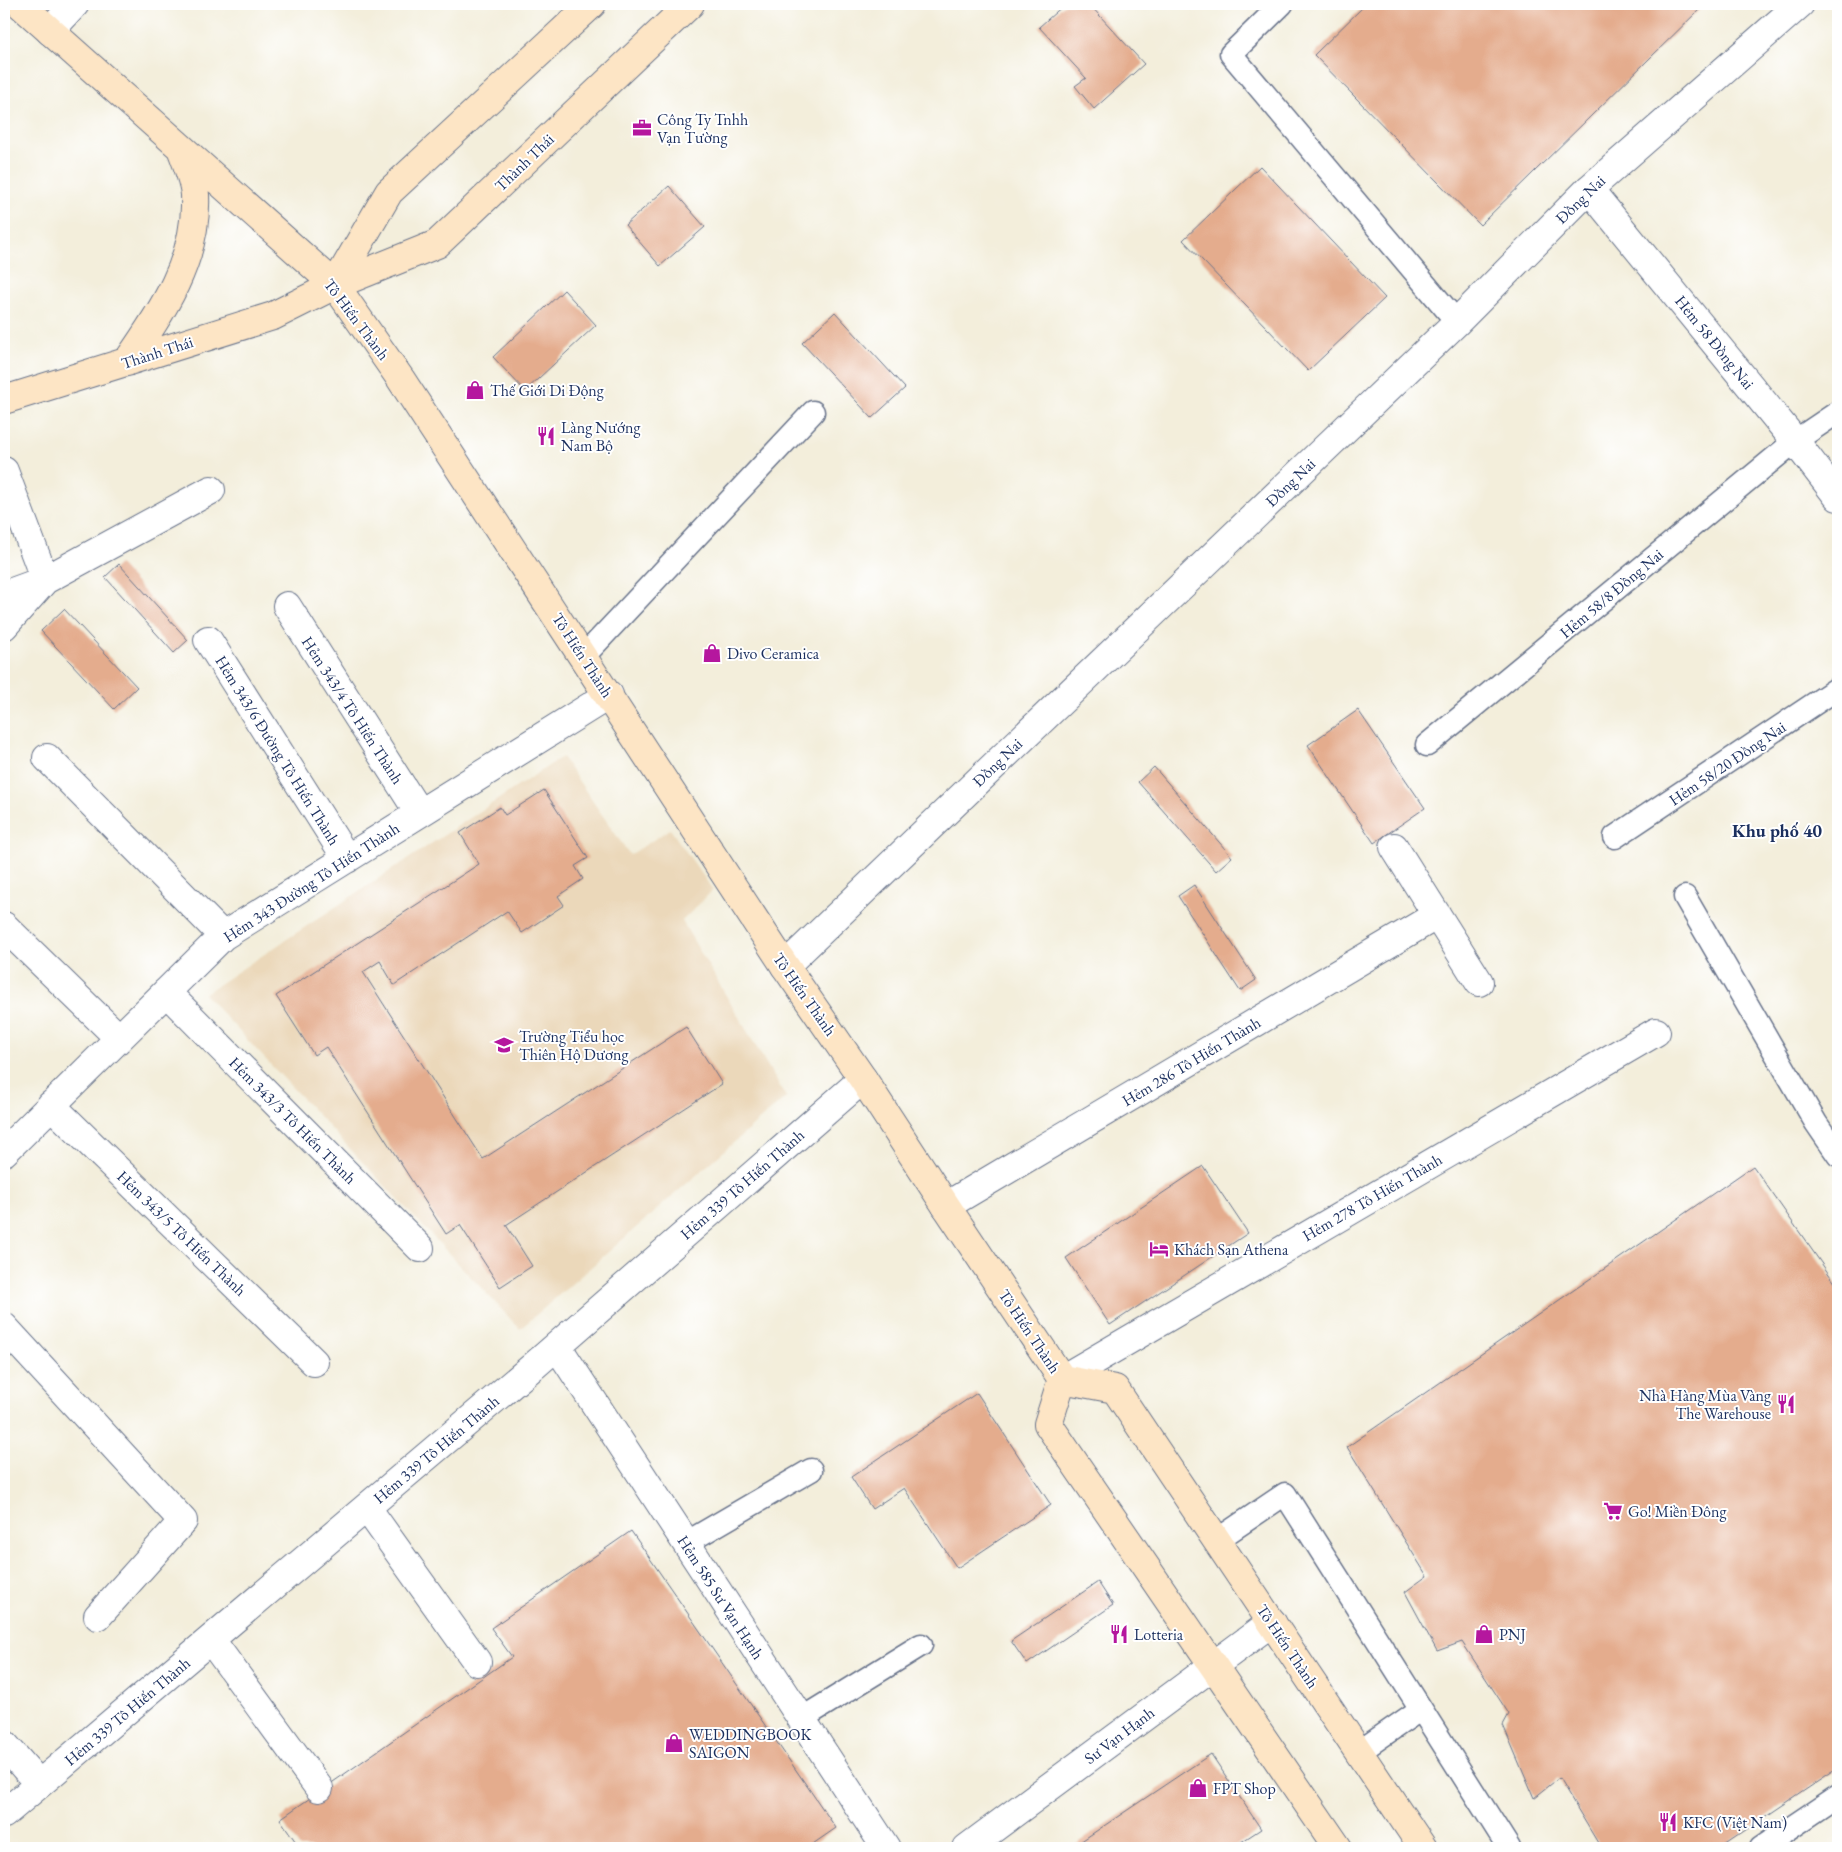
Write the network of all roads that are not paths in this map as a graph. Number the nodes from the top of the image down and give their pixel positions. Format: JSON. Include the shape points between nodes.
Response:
{"nodes":[{"id":1,"x":20,"y":4,"type":"edge"},
{"id":2,"x":75,"y":4,"type":"edge"},
{"id":3,"x":592,"y":4,"type":"edge"},
{"id":4,"x":690,"y":4,"type":"edge"},
{"id":5,"x":1282,"y":4,"type":"edge"},
{"id":6,"x":1800,"y":4,"type":"edge"},
{"id":7,"x":50,"y":31,"type":"junction"},
{"id":8,"x":182,"y":148,"type":"junction"},
{"id":9,"x":1590,"y":189,"type":"junction"},
{"id":10,"x":335,"y":285,"type":"junction"},
{"id":11,"x":1457,"y":322,"type":"junction"},
{"id":12,"x":127,"y":362,"type":"junction"},
{"id":13,"x":4,"y":400,"type":"edge"},
{"id":14,"x":812,"y":412,"type":"dead end"},
{"id":15,"x":1838,"y":412,"type":"edge"},
{"id":16,"x":1795,"y":441,"type":"junction"},
{"id":17,"x":4,"y":471,"type":"edge"},
{"id":18,"x":212,"y":490,"type":"dead end"},
{"id":19,"x":1838,"y":497,"type":"edge"},
{"id":20,"x":45,"y":580,"type":"junction"},
{"id":21,"x":4,"y":595,"type":"edge"},
{"id":22,"x":287,"y":606,"type":"dead end"},
{"id":23,"x":4,"y":626,"type":"edge"},
{"id":24,"x":208,"y":640,"type":"dead end"},
{"id":25,"x":583,"y":656,"type":"junction"},
{"id":26,"x":1838,"y":688,"type":"edge"},
{"id":27,"x":608,"y":695,"type":"junction"},
{"id":28,"x":1427,"y":745,"type":"dead end"},
{"id":29,"x":47,"y":758,"type":"dead end"},
{"id":30,"x":420,"y":813,"type":"junction"},
{"id":31,"x":1615,"y":837,"type":"dead end"},
{"id":32,"x":1394,"y":848,"type":"dead end"},
{"id":33,"x":347,"y":859,"type":"junction"},
{"id":34,"x":1685,"y":897,"type":"dead end"},
{"id":35,"x":1437,"y":915,"type":"junction"},
{"id":36,"x":4,"y":926,"type":"edge"},
{"id":37,"x":223,"y":936,"type":"junction"},
{"id":38,"x":785,"y":966,"type":"junction"},
{"id":39,"x":1479,"y":982,"type":"dead end"},
{"id":40,"x":166,"y":992,"type":"junction"},
{"id":41,"x":1656,"y":1032,"type":"dead end"},
{"id":42,"x":119,"y":1038,"type":"junction"},
{"id":43,"x":863,"y":1079,"type":"junction"},
{"id":44,"x":51,"y":1105,"type":"junction"},
{"id":45,"x":4,"y":1152,"type":"edge"},
{"id":46,"x":1838,"y":1156,"type":"edge"},
{"id":47,"x":946,"y":1206,"type":"junction"},
{"id":48,"x":420,"y":1248,"type":"dead end"},
{"id":49,"x":4,"y":1328,"type":"edge"},
{"id":50,"x":557,"y":1346,"type":"junction"},
{"id":51,"x":314,"y":1362,"type":"dead end"},
{"id":52,"x":1062,"y":1379,"type":"junction"},
{"id":53,"x":811,"y":1470,"type":"dead end"},
{"id":54,"x":367,"y":1508,"type":"junction"},
{"id":55,"x":1217,"y":1540,"type":"junction"},
{"id":56,"x":686,"y":1543,"type":"junction"},
{"id":57,"x":98,"y":1616,"type":"dead end"},
{"id":58,"x":1272,"y":1622,"type":"junction"},
{"id":59,"x":211,"y":1640,"type":"junction"},
{"id":60,"x":921,"y":1646,"type":"dead end"},
{"id":61,"x":477,"y":1662,"type":"dead end"},
{"id":62,"x":1213,"y":1666,"type":"junction"},
{"id":63,"x":1421,"y":1709,"type":"junction"},
{"id":64,"x":801,"y":1719,"type":"junction"},
{"id":65,"x":4,"y":1744,"type":"edge"},
{"id":66,"x":1359,"y":1752,"type":"junction"},
{"id":67,"x":39,"y":1784,"type":"junction"},
{"id":68,"x":319,"y":1788,"type":"dead end"},
{"id":69,"x":1838,"y":1796,"type":"edge"},
{"id":70,"x":4,"y":1814,"type":"edge"},
{"id":71,"x":886,"y":1848,"type":"edge"},
{"id":72,"x":967,"y":1848,"type":"edge"},
{"id":73,"x":1338,"y":1848,"type":"edge"},
{"id":74,"x":1424,"y":1848,"type":"edge"},
{"id":75,"x":1510,"y":1848,"type":"edge"},
{"id":76,"x":1761,"y":1848,"type":"edge"}],
"edges":[{"from":1,"to":7,"type":"main road","name":"Tô Hiến Thành"},
{"from":2,"to":7,"type":"street"},
{"from":3,"to":10,"type":"main road","via":[[389,192]]},
{"from":4,"to":10,"type":"main road","name":"Thành Thái","via":[[437,244]]},
{"from":5,"to":11,"type":"lane","via":[[1231,54]]},
{"from":6,"to":9,"type":"street","name":"Đồng Nai"},
{"from":7,"to":8,"type":"main road","name":"Tô Hiến Thành"},
{"from":8,"to":10,"type":"main road","name":"Tô Hiến Thành"},
{"from":8,"to":12,"type":"main road","via":[[195,194],[192,241],[181,274],[158,318]]},
{"from":9,"to":11,"type":"street","name":"Đồng Nai"},
{"from":9,"to":16,"type":"street","name":"Hẻm 58 Đồng Nai"},
{"from":10,"to":12,"type":"main road","name":"Thành Thái","via":[[273,316]]},
{"from":10,"to":25,"type":"main road","name":"Tô Hiến Thành"},
{"from":11,"to":38,"type":"street","name":"Đồng Nai"},
{"from":12,"to":13,"type":"main road","name":"Thành Thái"},
{"from":14,"to":25,"type":"lane"},
{"from":15,"to":16,"type":"lane","name":"Hẻm 58/8 Đồng Nai"},
{"from":16,"to":19,"type":"street","name":"Hẻm 58 Đồng Nai"},
{"from":16,"to":28,"type":"lane","name":"Hẻm 58/8 Đồng Nai"},
{"from":17,"to":20,"type":"street"},
{"from":18,"to":20,"type":"street"},
{"from":20,"to":21,"type":"street"},
{"from":20,"to":23,"type":"street"},
{"from":22,"to":30,"type":"street","name":"Hẻm 343/4 Tô Hiến Thành"},
{"from":24,"to":33,"type":"street","name":"Hẻm 343/6 Đường Tô Hiến Thành"},
{"from":25,"to":27,"type":"main road","name":"Tô Hiến Thành"},
{"from":26,"to":31,"type":"lane","name":"Hẻm 58/20 Đồng Nai"},
{"from":27,"to":30,"type":"street","name":"Hẻm 343 Đường Tô Hiến Thành"},
{"from":27,"to":38,"type":"main road","name":"Tô Hiến Thành"},
{"from":29,"to":37,"type":"street"},
{"from":30,"to":33,"type":"street","name":"Hẻm 343 Đường Tô Hiến Thành"},
{"from":32,"to":35,"type":"street"},
{"from":33,"to":37,"type":"street","name":"Hẻm 343 Đường Tô Hiến Thành"},
{"from":34,"to":46,"type":"lane"},
{"from":35,"to":39,"type":"street"},
{"from":35,"to":47,"type":"street","name":"Hẻm 286 Tô Hiến Thành"},
{"from":36,"to":42,"type":"street"},
{"from":37,"to":40,"type":"street","name":"Hẻm 343 Đường Tô Hiến Thành"},
{"from":38,"to":43,"type":"main road","name":"Tô Hiến Thành"},
{"from":40,"to":42,"type":"street","name":"Hẻm 343 Đường Tô Hiến Thành"},
{"from":40,"to":48,"type":"street","name":"Hẻm 343/3 Tô Hiến Thành"},
{"from":41,"to":52,"type":"street","name":"Hẻm 278 Tô Hiến Thành"},
{"from":42,"to":44,"type":"street","name":"Hẻm 343 Đường Tô Hiến Thành"},
{"from":43,"to":47,"type":"main road","name":"Tô Hiến Thành"},
{"from":43,"to":50,"type":"street","name":"Hẻm 339 Tô Hiến Thành"},
{"from":44,"to":45,"type":"street","name":"Hẻm 343 Đường Tô Hiến Thành"},
{"from":44,"to":51,"type":"street","name":"Hẻm 343/5 Tô Hiến Thành"},
{"from":47,"to":52,"type":"main road","name":"Tô Hiến Thành"},
{"from":49,"to":57,"type":"street","via":[[183,1521]]},
{"from":50,"to":54,"type":"street","name":"Hẻm 339 Tô Hiến Thành"},
{"from":50,"to":56,"type":"street","name":"Hẻm 585 Sư Vạn Hạnh"},
{"from":52,"to":55,"type":"main road","name":"Tô Hiến Thành","via":[[1115,1389]]},
{"from":52,"to":62,"type":"main road","name":"Tô Hiến Thành","via":[[1048,1424]]},
{"from":53,"to":56,"type":"lane"},
{"from":54,"to":59,"type":"street","name":"Hẻm 339 Tô Hiến Thành"},
{"from":54,"to":61,"type":"street"},
{"from":55,"to":58,"type":"main road","name":"Tô Hiến Thành"},
{"from":55,"to":63,"type":"lane","via":[[1285,1494]]},
{"from":56,"to":64,"type":"street","name":"Hẻm 585 Sư Vạn Hạnh"},
{"from":58,"to":62,"type":"street","name":"Sư Vạn Hạnh"},
{"from":58,"to":66,"type":"main road","name":"Tô Hiến Thành"},
{"from":59,"to":67,"type":"street","name":"Hẻm 339 Tô Hiến Thành"},
{"from":59,"to":68,"type":"street"},
{"from":60,"to":64,"type":"lane"},
{"from":62,"to":72,"type":"street","name":"Sư Vạn Hạnh"},
{"from":62,"to":73,"type":"main road","name":"Tô Hiến Thành"},
{"from":63,"to":66,"type":"lane"},
{"from":63,"to":75,"type":"lane"},
{"from":64,"to":71,"type":"street","name":"Hẻm 585 Sư Vạn Hạnh"},
{"from":65,"to":67,"type":"street"},
{"from":66,"to":74,"type":"main road","name":"Tô Hiến Thành"},
{"from":67,"to":70,"type":"street","name":"Hẻm 339 Tô Hiến Thành"},
{"from":69,"to":76,"type":"lane"}]}
